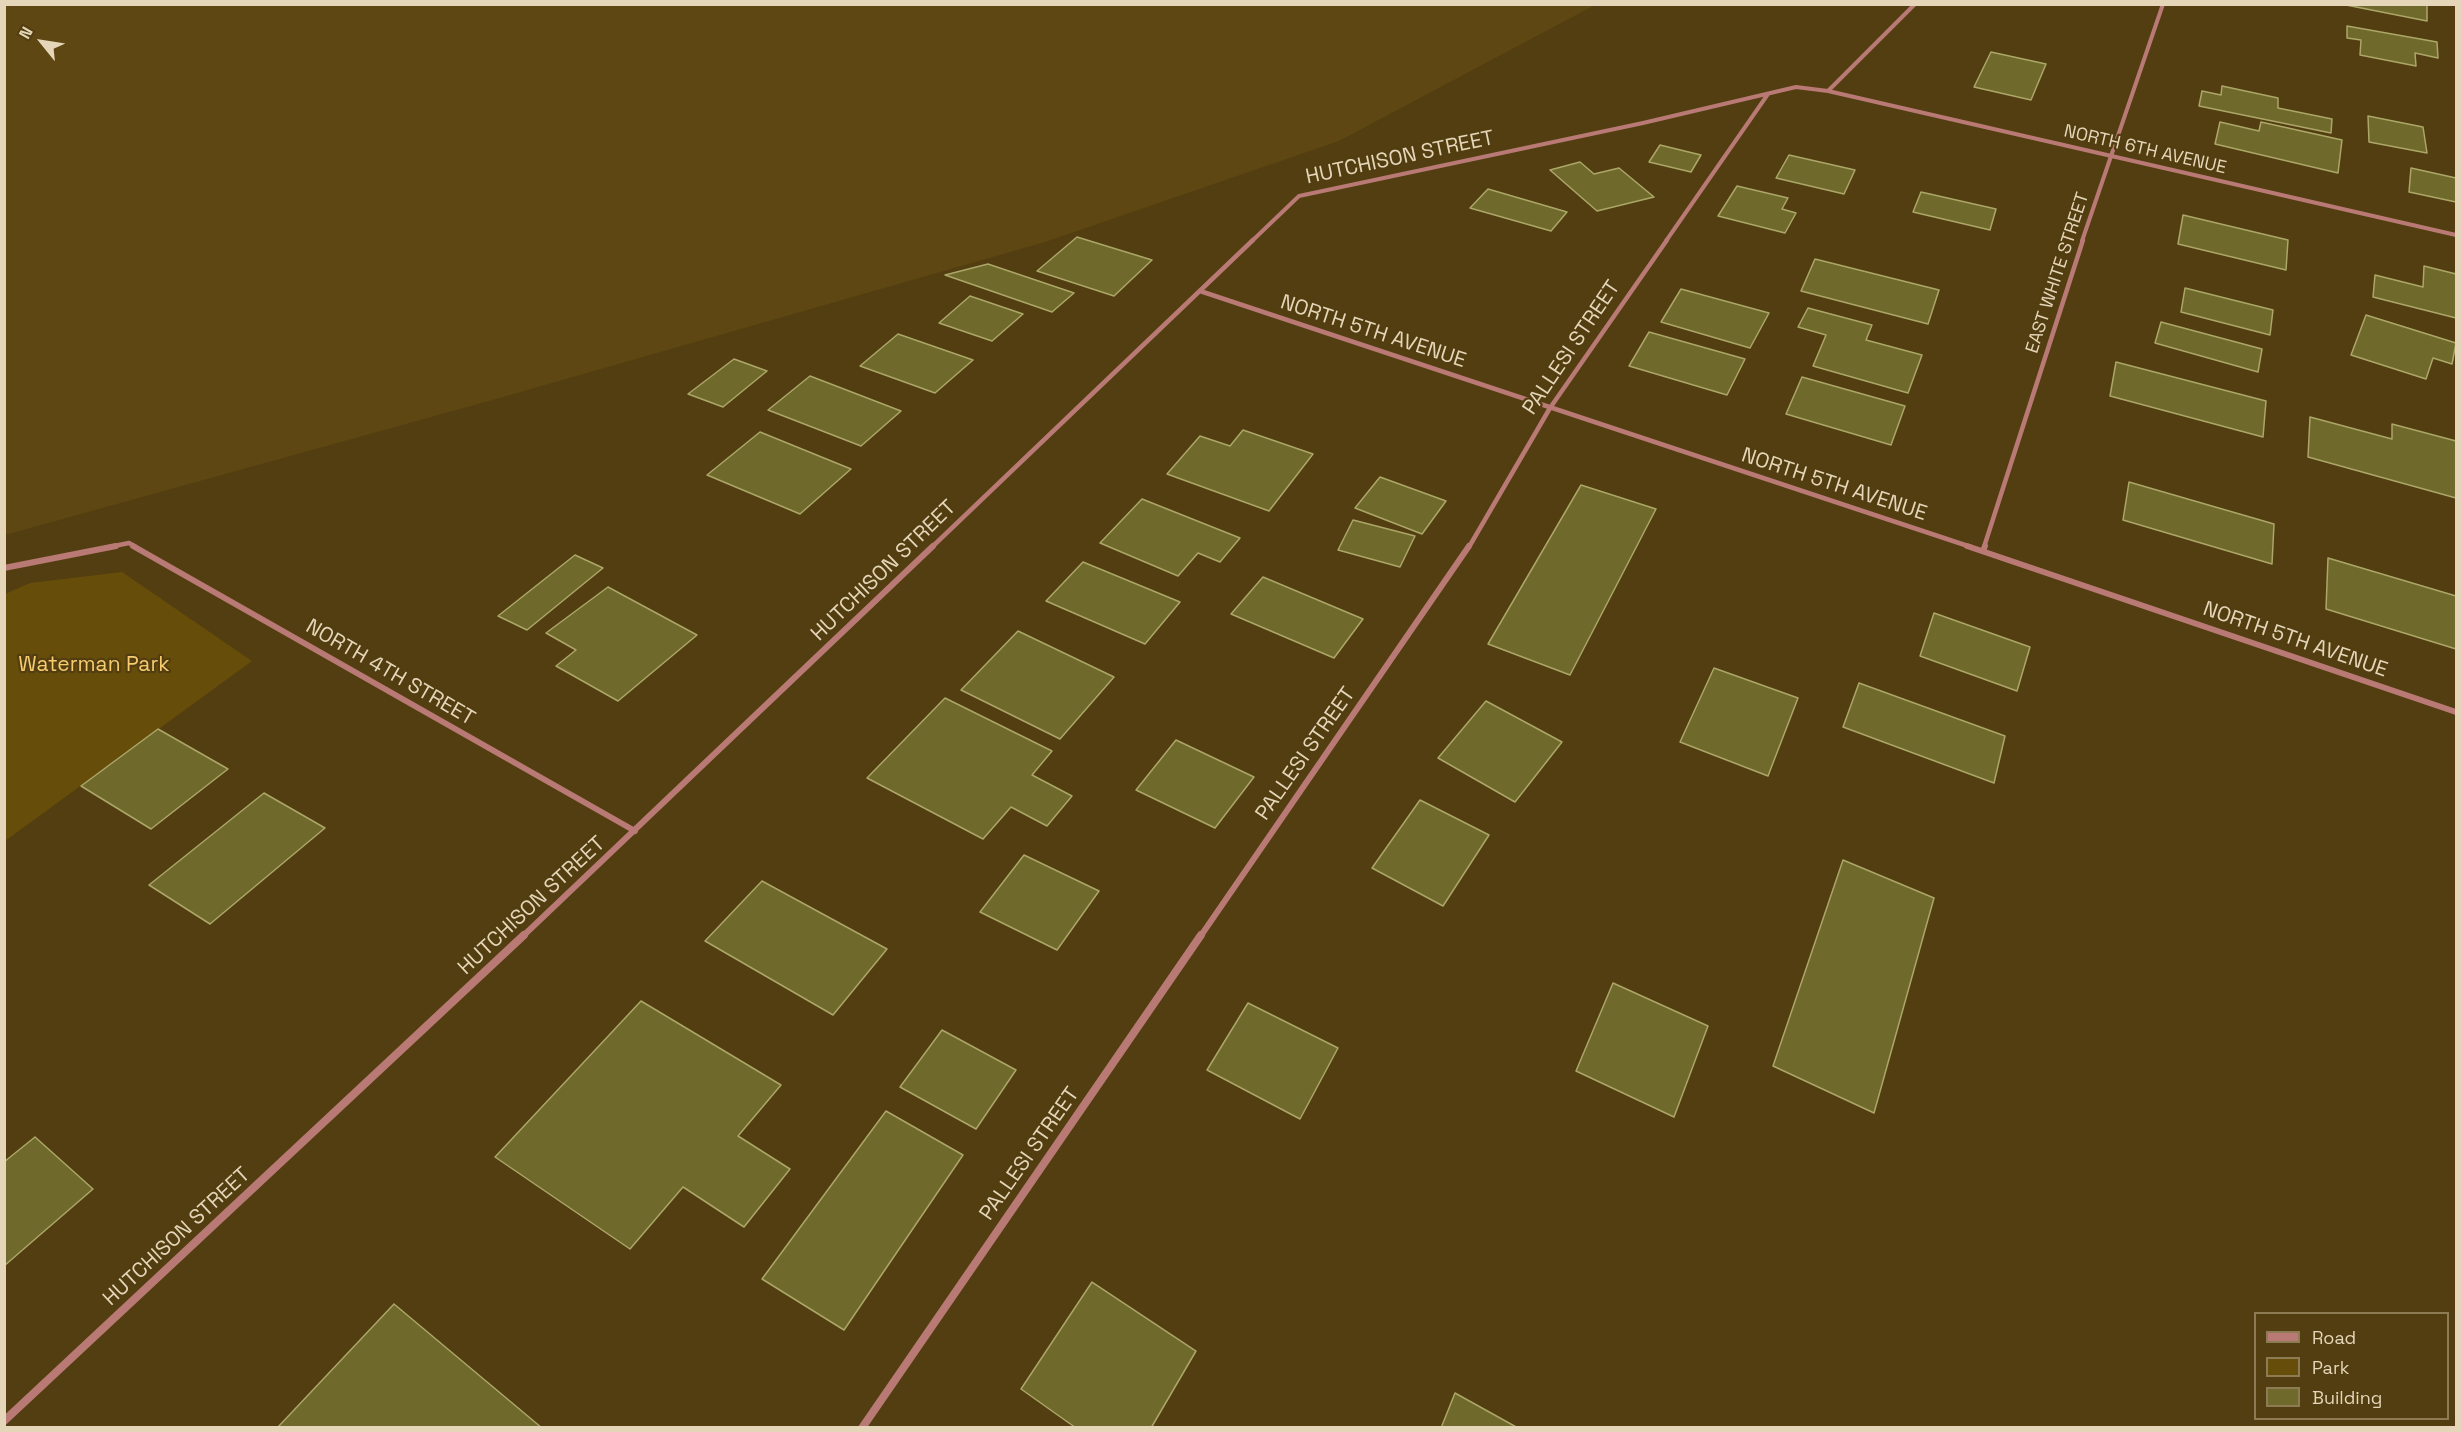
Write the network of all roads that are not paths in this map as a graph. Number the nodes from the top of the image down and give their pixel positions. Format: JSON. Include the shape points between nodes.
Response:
{"nodes":[{"id":1,"x":1915,"y":4,"type":"edge"},
{"id":2,"x":2163,"y":4,"type":"edge"},
{"id":3,"x":1828,"y":91,"type":"junction"},
{"id":4,"x":1768,"y":94,"type":"junction"},
{"id":5,"x":2110,"y":155,"type":"junction"},
{"id":6,"x":2457,"y":235,"type":"edge"},
{"id":7,"x":1200,"y":291,"type":"junction"},
{"id":8,"x":1550,"y":408,"type":"junction"},
{"id":9,"x":1983,"y":551,"type":"junction"},
{"id":10,"x":4,"y":568,"type":"edge"},
{"id":11,"x":2457,"y":712,"type":"edge"},
{"id":12,"x":635,"y":831,"type":"junction"},
{"id":13,"x":4,"y":1421,"type":"edge"},
{"id":14,"x":862,"y":1428,"type":"edge"}],
"edges":[{"from":1,"to":3,"type":"street"},
{"from":2,"to":5,"type":"street","name":"EAST WHITE STREET"},
{"from":3,"to":4,"type":"street","name":"HUTCHISON STREET","via":[[1796,87]]},
{"from":3,"to":5,"type":"street","name":"NORTH 6TH AVENUE"},
{"from":4,"to":7,"type":"street","name":"HUTCHISON STREET","via":[[1299,196]]},
{"from":4,"to":8,"type":"street","name":"PALLESI STREET"},
{"from":5,"to":6,"type":"street","name":"NORTH 6TH AVENUE"},
{"from":5,"to":9,"type":"street","name":"EAST WHITE STREET"},
{"from":7,"to":8,"type":"street","name":"NORTH 5TH AVENUE"},
{"from":7,"to":12,"type":"street","name":"HUTCHISON STREET"},
{"from":8,"to":9,"type":"street","name":"NORTH 5TH AVENUE"},
{"from":8,"to":14,"type":"street","name":"PALLESI STREET","via":[[1468,548]]},
{"from":9,"to":11,"type":"street","name":"NORTH 5TH AVENUE"},
{"from":10,"to":12,"type":"street","name":"NORTH 4TH STREET","via":[[129,543]]},
{"from":12,"to":13,"type":"street","name":"HUTCHISON STREET"}]}
